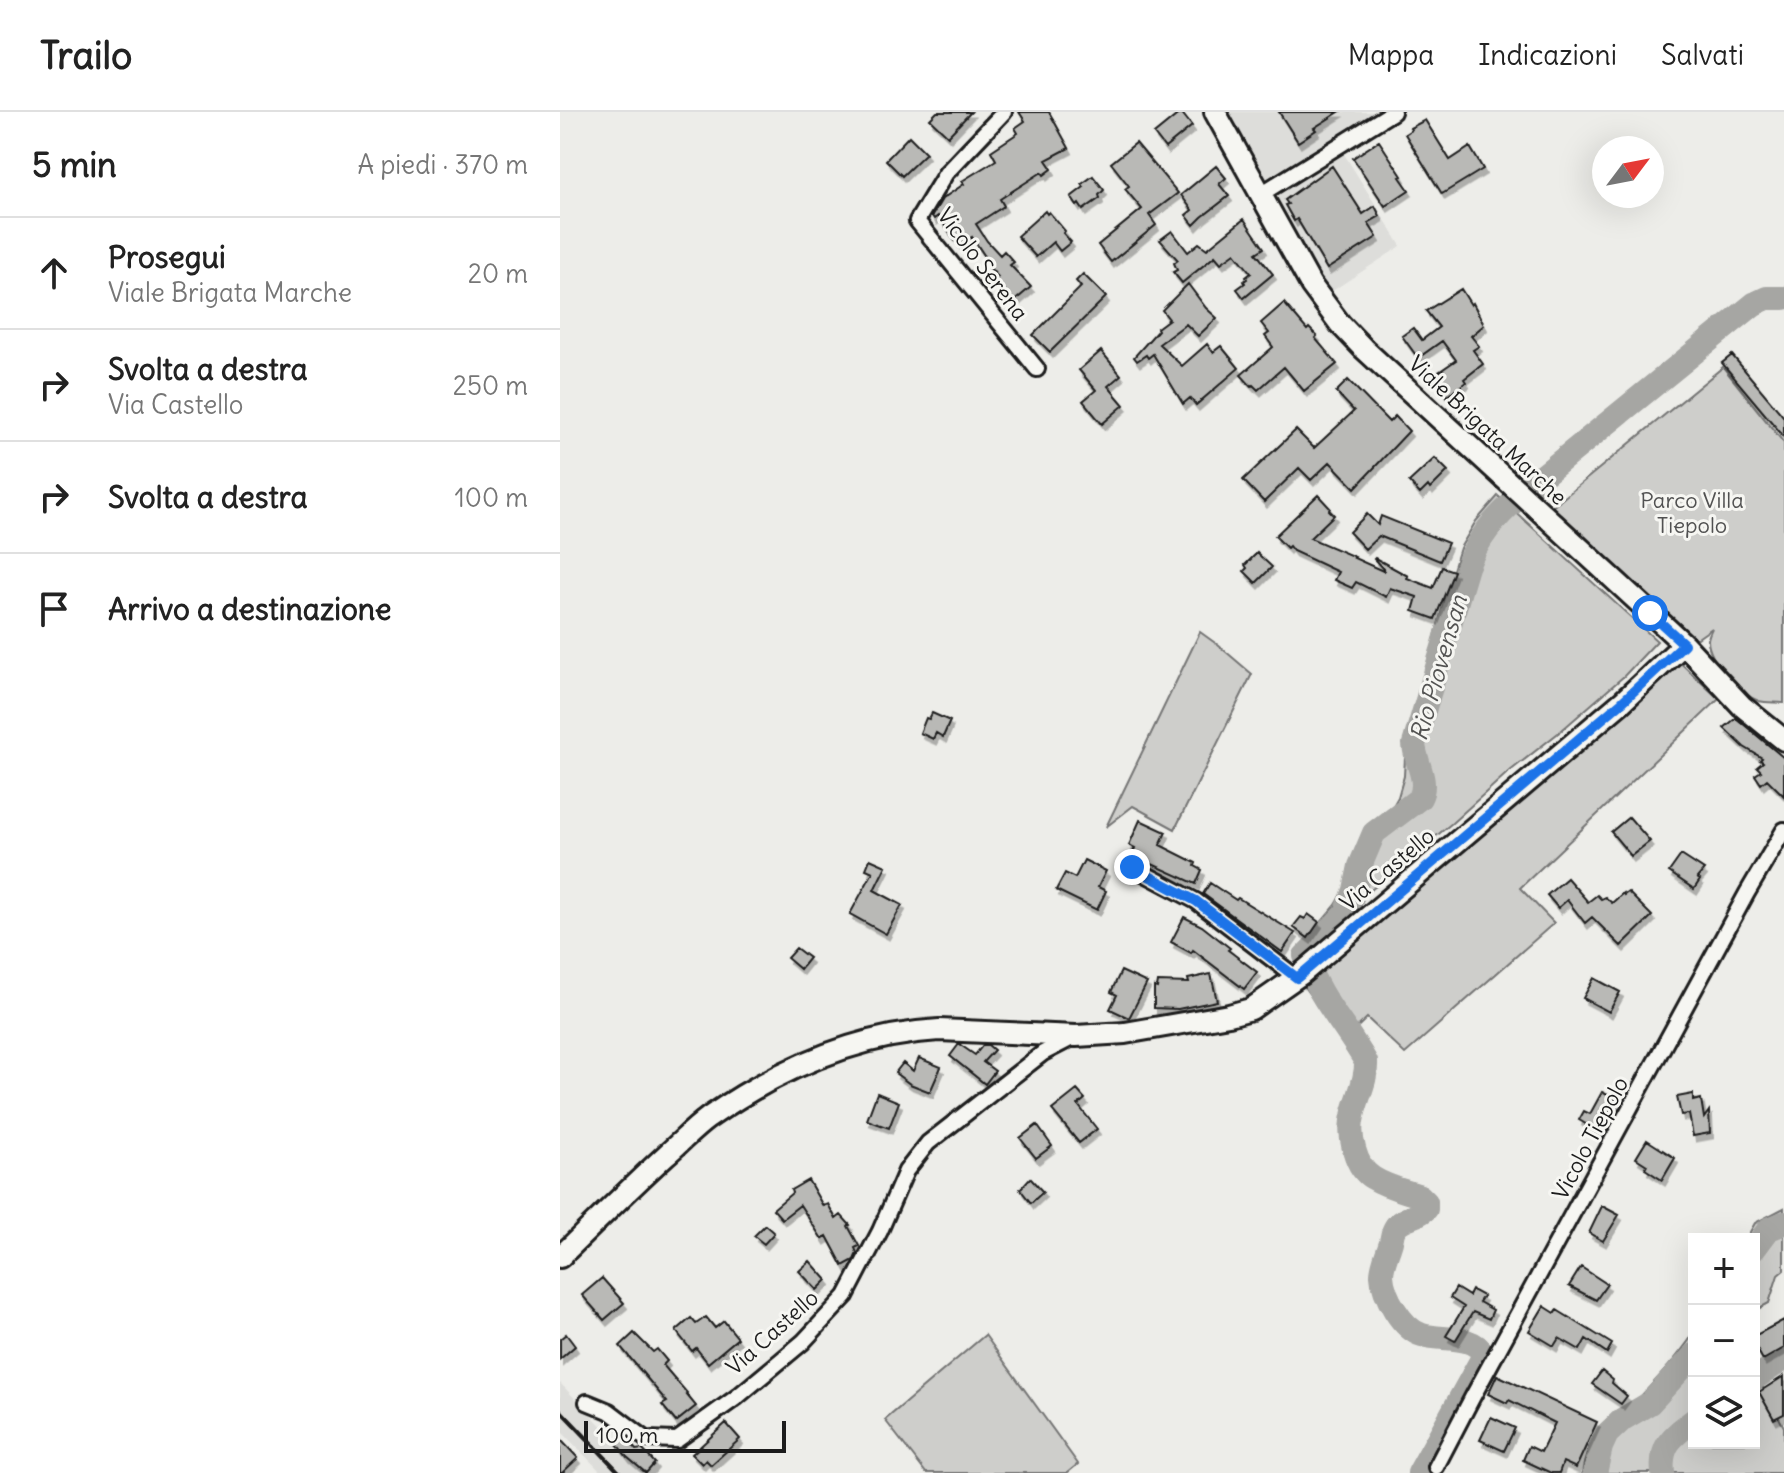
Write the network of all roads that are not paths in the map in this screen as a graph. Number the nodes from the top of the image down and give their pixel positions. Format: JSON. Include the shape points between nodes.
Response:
{"nodes":[{"id":1,"x":1004,"y":112,"type":"edge"},
{"id":2,"x":1215,"y":112,"type":"edge"},
{"id":3,"x":1393,"y":112,"type":"edge"},
{"id":4,"x":1261,"y":194,"type":"junction"},
{"id":5,"x":1037,"y":369,"type":"dead end"},
{"id":6,"x":1684,"y":644,"type":"junction"},
{"id":7,"x":1784,"y":740,"type":"edge"},
{"id":8,"x":1784,"y":830,"type":"edge"},
{"id":9,"x":1132,"y":867,"type":"dead end"},
{"id":10,"x":1299,"y":976,"type":"junction"},
{"id":11,"x":1076,"y":1036,"type":"junction"},
{"id":12,"x":560,"y":1257,"type":"edge"},
{"id":13,"x":587,"y":1402,"type":"dead end"},
{"id":14,"x":1436,"y":1467,"type":"dead end"}],
"edges":[{"from":1,"to":5,"type":"street","name":"Vicolo Serena","via":[[946,173],[917,221]]},
{"from":2,"to":4,"type":"street","name":"Viale Brigata Marche"},
{"from":3,"to":4,"type":"street"},
{"from":4,"to":6,"type":"street","name":"Viale Brigata Marche","via":[[1311,285],[1340,324]]},
{"from":6,"to":7,"type":"street","name":"Viale Brigata Marche","via":[[1742,706]]},
{"from":6,"to":10,"type":"street","name":"Via Castello"},
{"from":8,"to":14,"type":"street","name":"Vicolo Tiepolo"},
{"from":9,"to":10,"type":"street","via":[[1196,901]]},
{"from":10,"to":11,"type":"street","name":"Via Castello","via":[[1251,1009],[1229,1015]]},
{"from":11,"to":12,"type":"street","name":"Via Castello","via":[[921,1031],[821,1055],[771,1078],[706,1119]]},
{"from":11,"to":13,"type":"street","name":"Via Castello","via":[[1043,1053],[928,1143],[906,1171],[846,1296],[803,1342],[737,1397],[677,1440],[646,1439],[609,1411]]}]}
